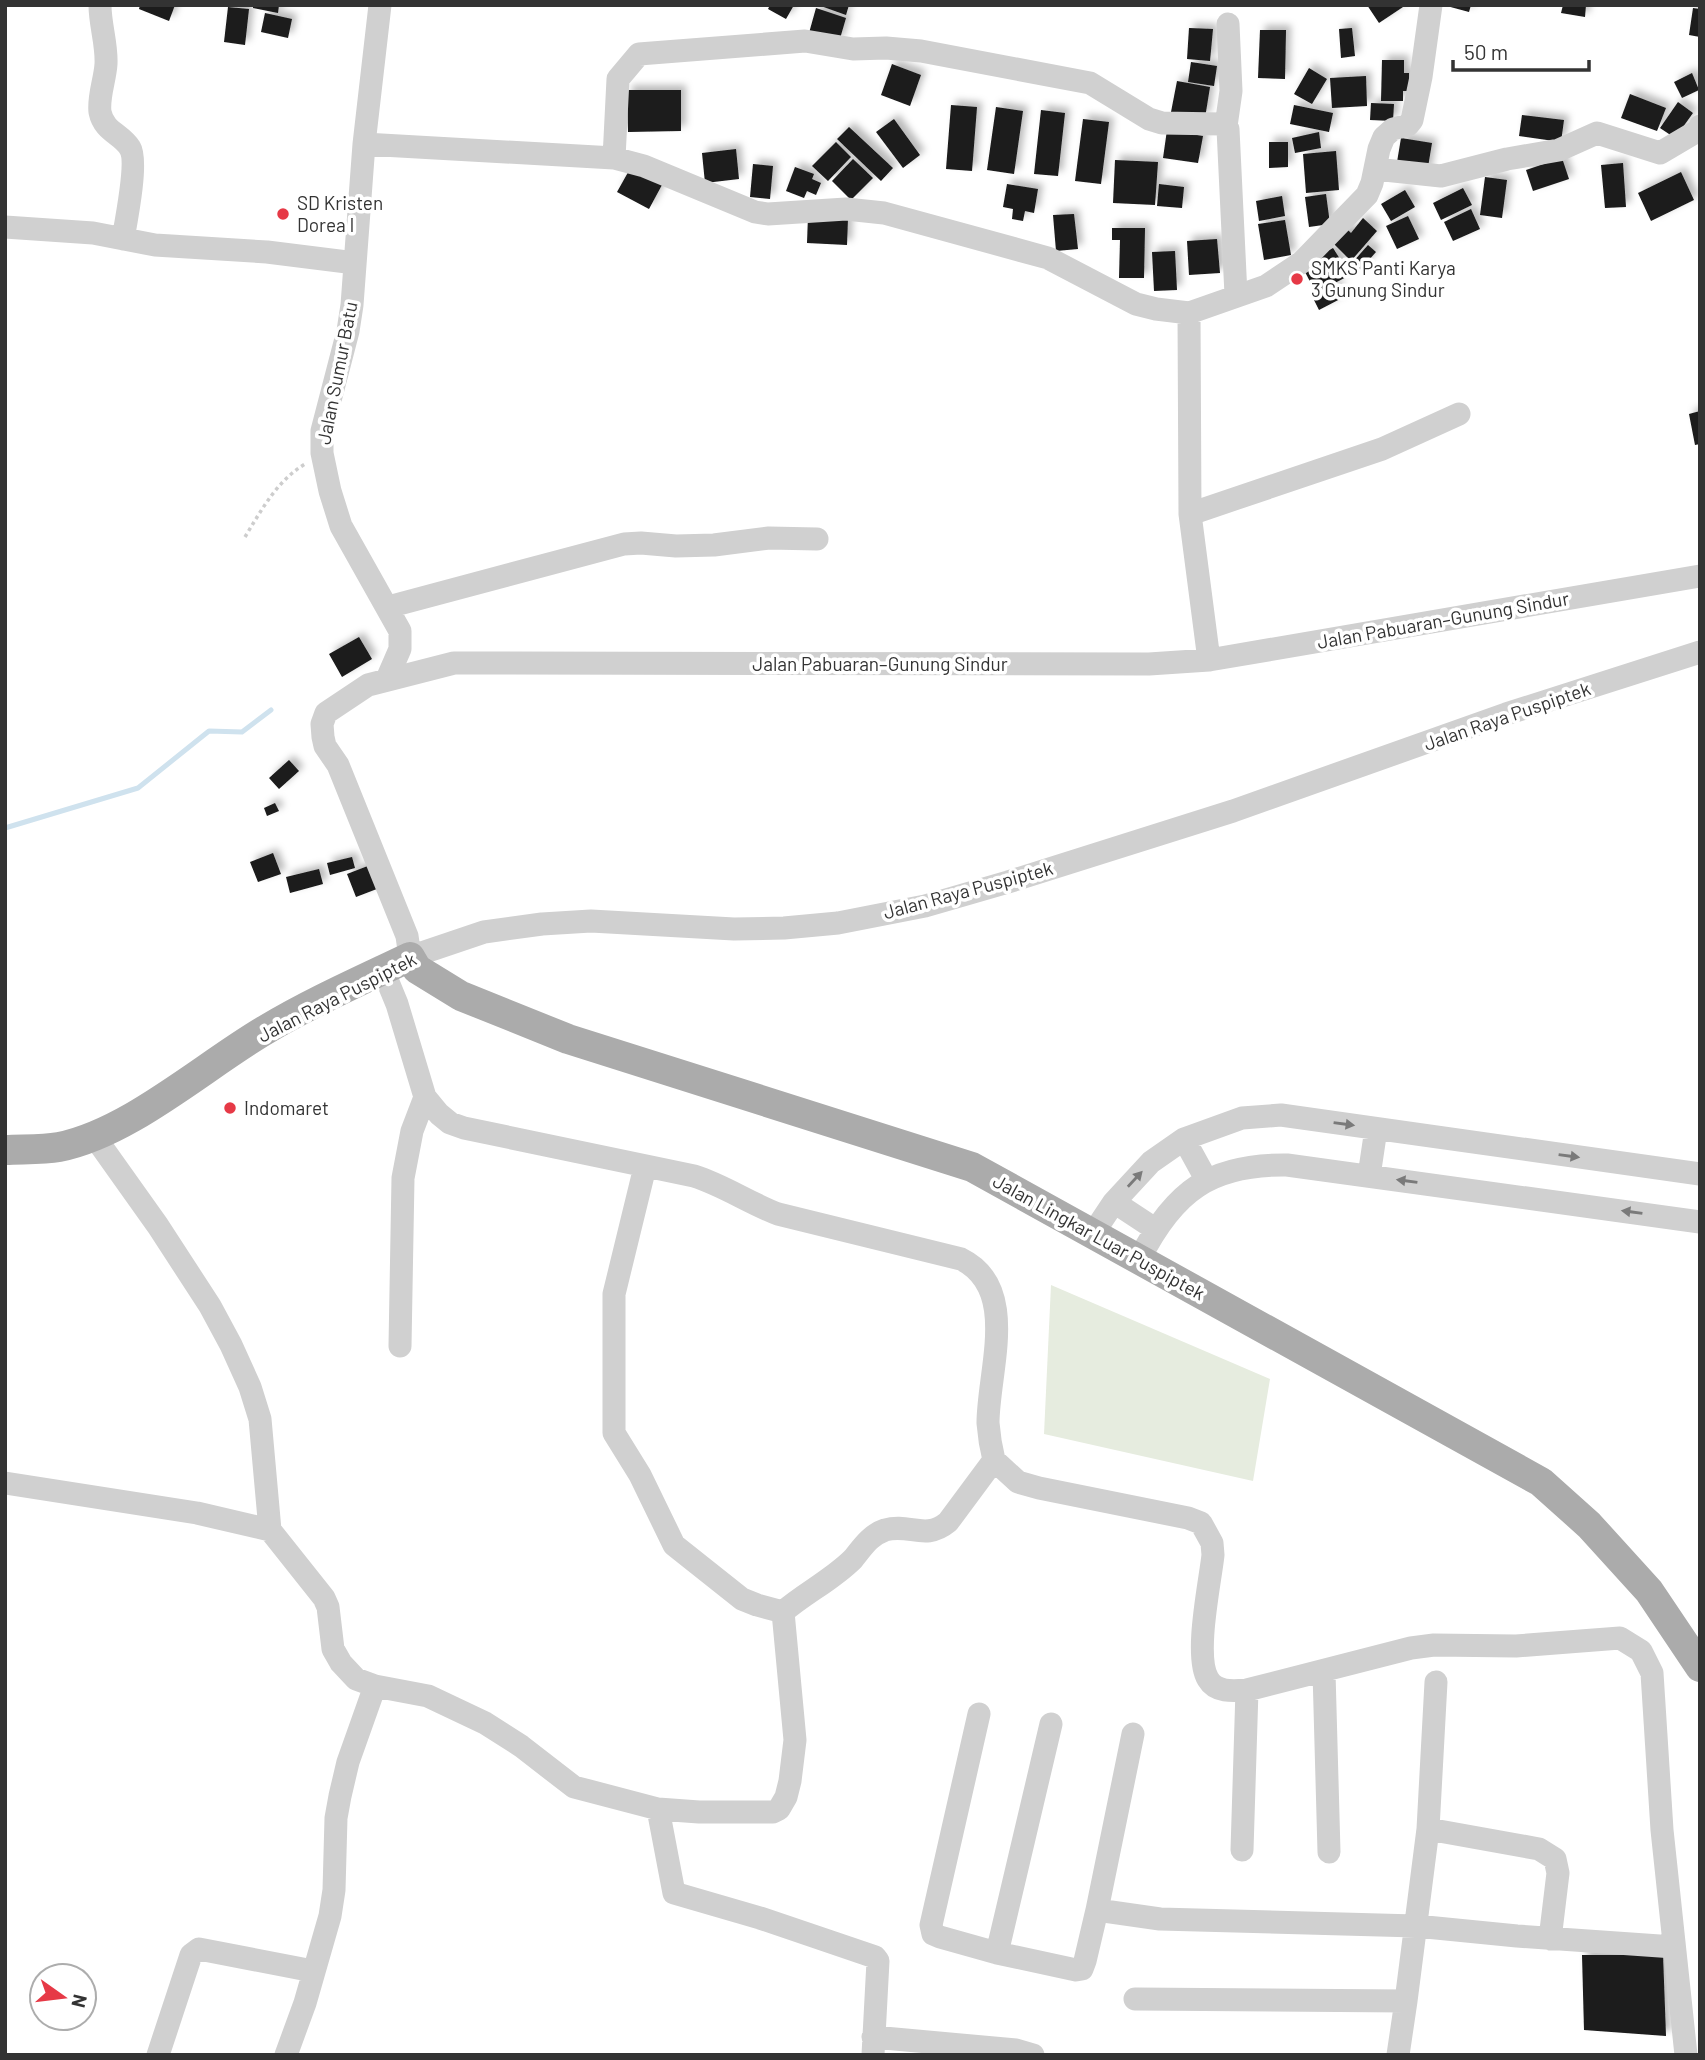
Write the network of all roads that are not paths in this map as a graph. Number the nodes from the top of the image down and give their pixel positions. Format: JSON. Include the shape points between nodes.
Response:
{"nodes":[{"id":1,"x":100,"y":5,"type":"edge"},
{"id":2,"x":380,"y":5,"type":"edge"},
{"id":3,"x":1431,"y":5,"type":"edge"},
{"id":4,"x":1228,"y":24,"type":"dead end"},
{"id":5,"x":1226,"y":126,"type":"junction"},
{"id":6,"x":1700,"y":126,"type":"edge"},
{"id":7,"x":364,"y":144,"type":"junction"},
{"id":8,"x":614,"y":158,"type":"junction"},
{"id":9,"x":1376,"y":169,"type":"junction"},
{"id":10,"x":5,"y":227,"type":"edge"},
{"id":11,"x":124,"y":239,"type":"junction"},
{"id":12,"x":355,"y":263,"type":"junction"},
{"id":13,"x":1236,"y":295,"type":"junction"},
{"id":14,"x":1189,"y":313,"type":"junction"},
{"id":15,"x":1459,"y":414,"type":"dead end"},
{"id":16,"x":1190,"y":514,"type":"junction"},
{"id":17,"x":817,"y":539,"type":"dead end"},
{"id":18,"x":1700,"y":576,"type":"edge"},
{"id":19,"x":388,"y":607,"type":"junction"},
{"id":20,"x":1700,"y":652,"type":"edge"},
{"id":21,"x":1209,"y":660,"type":"junction"},
{"id":22,"x":387,"y":679,"type":"junction"},
{"id":23,"x":410,"y":957,"type":"junction"},
{"id":24,"x":383,"y":970,"type":"junction"},
{"id":25,"x":425,"y":1097,"type":"junction"},
{"id":26,"x":1376,"y":1129,"type":"junction"},
{"id":27,"x":94,"y":1136,"type":"junction"},
{"id":28,"x":1184,"y":1139,"type":"junction"},
{"id":29,"x":5,"y":1150,"type":"edge"},
{"id":30,"x":645,"y":1167,"type":"junction"},
{"id":31,"x":1700,"y":1174,"type":"edge"},
{"id":32,"x":1369,"y":1176,"type":"junction"},
{"id":33,"x":1206,"y":1179,"type":"junction"},
{"id":34,"x":1114,"y":1202,"type":"junction"},
{"id":35,"x":1700,"y":1222,"type":"edge"},
{"id":36,"x":1155,"y":1228,"type":"junction"},
{"id":37,"x":1094,"y":1233,"type":"junction"},
{"id":38,"x":1140,"y":1258,"type":"junction"},
{"id":39,"x":400,"y":1346,"type":"dead end"},
{"id":40,"x":994,"y":1460,"type":"junction"},
{"id":41,"x":5,"y":1483,"type":"edge"},
{"id":42,"x":270,"y":1530,"type":"junction"},
{"id":43,"x":783,"y":1612,"type":"junction"},
{"id":44,"x":1700,"y":1667,"type":"edge"},
{"id":45,"x":1324,"y":1672,"type":"junction"},
{"id":46,"x":1436,"y":1682,"type":"dead end"},
{"id":47,"x":375,"y":1686,"type":"junction"},
{"id":48,"x":1247,"y":1690,"type":"junction"},
{"id":49,"x":979,"y":1714,"type":"dead end"},
{"id":50,"x":1051,"y":1724,"type":"dead end"},
{"id":51,"x":1133,"y":1734,"type":"dead end"},
{"id":52,"x":658,"y":1809,"type":"junction"},
{"id":53,"x":1428,"y":1829,"type":"junction"},
{"id":54,"x":1242,"y":1850,"type":"dead end"},
{"id":55,"x":1329,"y":1852,"type":"dead end"},
{"id":56,"x":1097,"y":1910,"type":"junction"},
{"id":57,"x":1416,"y":1926,"type":"junction"},
{"id":58,"x":1550,"y":1939,"type":"junction"},
{"id":59,"x":1674,"y":1947,"type":"junction"},
{"id":60,"x":997,"y":1953,"type":"junction"},
{"id":61,"x":313,"y":1971,"type":"junction"},
{"id":62,"x":1135,"y":1999,"type":"dead end"},
{"id":63,"x":1406,"y":2001,"type":"junction"},
{"id":64,"x":873,"y":2046,"type":"edge"},
{"id":65,"x":158,"y":2055,"type":"edge"},
{"id":66,"x":286,"y":2055,"type":"edge"},
{"id":67,"x":1033,"y":2055,"type":"edge"},
{"id":68,"x":1398,"y":2055,"type":"edge"},
{"id":69,"x":1686,"y":2055,"type":"edge"}],
"edges":[{"from":1,"to":11,"type":"street","via":[[106,63],[99,109],[102,120],[133,155]]},
{"from":2,"to":7,"type":"street","name":"Jalan Sumur Batu"},
{"from":3,"to":9,"type":"street","via":[[1412,120],[1384,137]]},
{"from":4,"to":5,"type":"street","via":[[1231,91]]},
{"from":5,"to":8,"type":"street","via":[[1149,119],[1090,83],[921,51],[853,49],[805,41],[639,54],[618,79]]},
{"from":5,"to":13,"type":"street","via":[[1230,133]]},
{"from":6,"to":9,"type":"street","via":[[1660,153],[1597,133],[1559,150],[1441,176]]},
{"from":7,"to":8,"type":"street"},
{"from":7,"to":12,"type":"street","name":"Jalan Sumur Batu"},
{"from":8,"to":14,"type":"street","via":[[755,212],[846,209],[884,213],[1048,258],[1136,304]]},
{"from":9,"to":13,"type":"street","via":[[1362,202],[1302,262],[1266,286]]},
{"from":10,"to":11,"type":"street"},
{"from":11,"to":12,"type":"street"},
{"from":12,"to":19,"type":"street","name":"Jalan Sumur Batu","via":[[350,318],[322,431],[322,453],[341,526]]},
{"from":13,"to":14,"type":"street"},
{"from":14,"to":16,"type":"street"},
{"from":15,"to":16,"type":"street","via":[[1382,449]]},
{"from":16,"to":21,"type":"street"},
{"from":17,"to":19,"type":"street","via":[[624,544]]},
{"from":18,"to":21,"type":"street","name":"Jalan Pabuaran–Gunung Sindur"},
{"from":19,"to":22,"type":"street","name":"Jalan Sumur Batu","via":[[401,637]]},
{"from":20,"to":23,"type":"street","name":"Jalan Raya Puspiptek","via":[[1506,714],[1233,811],[925,906],[784,928],[542,924],[484,932]]},
{"from":21,"to":22,"type":"street","name":"Jalan Pabuaran–Gunung Sindur","via":[[1149,664],[453,663]]},
{"from":22,"to":23,"type":"street","name":"Jalan Pabuaran–Gunung Sindur","via":[[368,685],[327,713],[322,732],[407,936]]},
{"from":23,"to":24,"type":"main road","name":"Jalan Raya Puspiptek"},
{"from":23,"to":37,"type":"main road","name":"Jalan Lingkar Luar Puspiptek","via":[[417,969],[461,996],[568,1039],[972,1167]]},
{"from":24,"to":25,"type":"street"},
{"from":24,"to":27,"type":"main road","name":"Jalan Raya Puspiptek","via":[[266,1029],[207,1070]]},
{"from":25,"to":30,"type":"street","via":[[450,1123],[464,1128]]},
{"from":25,"to":39,"type":"street","via":[[412,1131],[403,1178]]},
{"from":28,"to":26,"type":"street","one_way":true,"via":[[1241,1118],[1281,1115]]},
{"from":26,"to":31,"type":"street","one_way":true},
{"from":26,"to":32,"type":"street"},
{"from":27,"to":29,"type":"main road","name":"Jalan Raya Puspiptek","via":[[58,1147]]},
{"from":27,"to":42,"type":"street","via":[[210,1306],[250,1387],[260,1419]]},
{"from":28,"to":33,"type":"street"},
{"from":34,"to":28,"type":"street","one_way":true,"via":[[1151,1162]]},
{"from":30,"to":40,"type":"street","via":[[709,1181],[778,1214],[969,1262],[986,1279],[995,1297],[988,1422]]},
{"from":30,"to":43,"type":"street","via":[[614,1294],[614,1433],[674,1545],[742,1599]]},
{"from":32,"to":33,"type":"street","via":[[1256,1164]]},
{"from":35,"to":32,"type":"street","one_way":true},
{"from":33,"to":36,"type":"street"},
{"from":34,"to":36,"type":"street"},
{"from":34,"to":37,"type":"street"},
{"from":36,"to":38,"type":"street"},
{"from":37,"to":38,"type":"main road","name":"Jalan Lingkar Luar Puspiptek"},
{"from":38,"to":44,"type":"main road","name":"Jalan Lingkar Luar Puspiptek","via":[[1541,1482],[1589,1525],[1649,1591]]},
{"from":40,"to":43,"type":"street","via":[[939,1530],[885,1530]]},
{"from":40,"to":48,"type":"street","via":[[1018,1482],[1201,1523],[1213,1555],[1202,1658],[1205,1671],[1220,1689]]},
{"from":41,"to":42,"type":"street","via":[[197,1513]]},
{"from":42,"to":47,"type":"street","via":[[324,1598],[333,1649],[341,1663],[356,1679]]},
{"from":43,"to":52,"type":"street","via":[[795,1740],[782,1805],[773,1812]]},
{"from":45,"to":48,"type":"street"},
{"from":45,"to":55,"type":"street"},
{"from":45,"to":59,"type":"street","via":[[1434,1645],[1516,1646],[1620,1638],[1641,1651],[1652,1673]]},
{"from":46,"to":53,"type":"street"},
{"from":47,"to":52,"type":"street","via":[[428,1696],[485,1723],[574,1787]]},
{"from":47,"to":61,"type":"street","via":[[340,1796],[330,1916]]},
{"from":48,"to":54,"type":"street"},
{"from":49,"to":60,"type":"street","via":[[931,1925],[933,1934]]},
{"from":50,"to":60,"type":"street"},
{"from":51,"to":56,"type":"street"},
{"from":52,"to":64,"type":"street","via":[[674,1893],[875,1957]]},
{"from":53,"to":57,"type":"street"},
{"from":53,"to":58,"type":"street","via":[[1539,1849],[1555,1859],[1558,1873]]},
{"from":56,"to":57,"type":"street","via":[[1160,1919]]},
{"from":56,"to":60,"type":"street","via":[[1082,1969]]},
{"from":57,"to":58,"type":"street"},
{"from":57,"to":63,"type":"street"},
{"from":58,"to":59,"type":"street"},
{"from":59,"to":69,"type":"street"},
{"from":61,"to":65,"type":"street","via":[[199,1949],[191,1955]]},
{"from":61,"to":66,"type":"street"},
{"from":62,"to":63,"type":"street"},
{"from":63,"to":68,"type":"street"},
{"from":64,"to":67,"type":"street","via":[[1016,2050]]}]}
